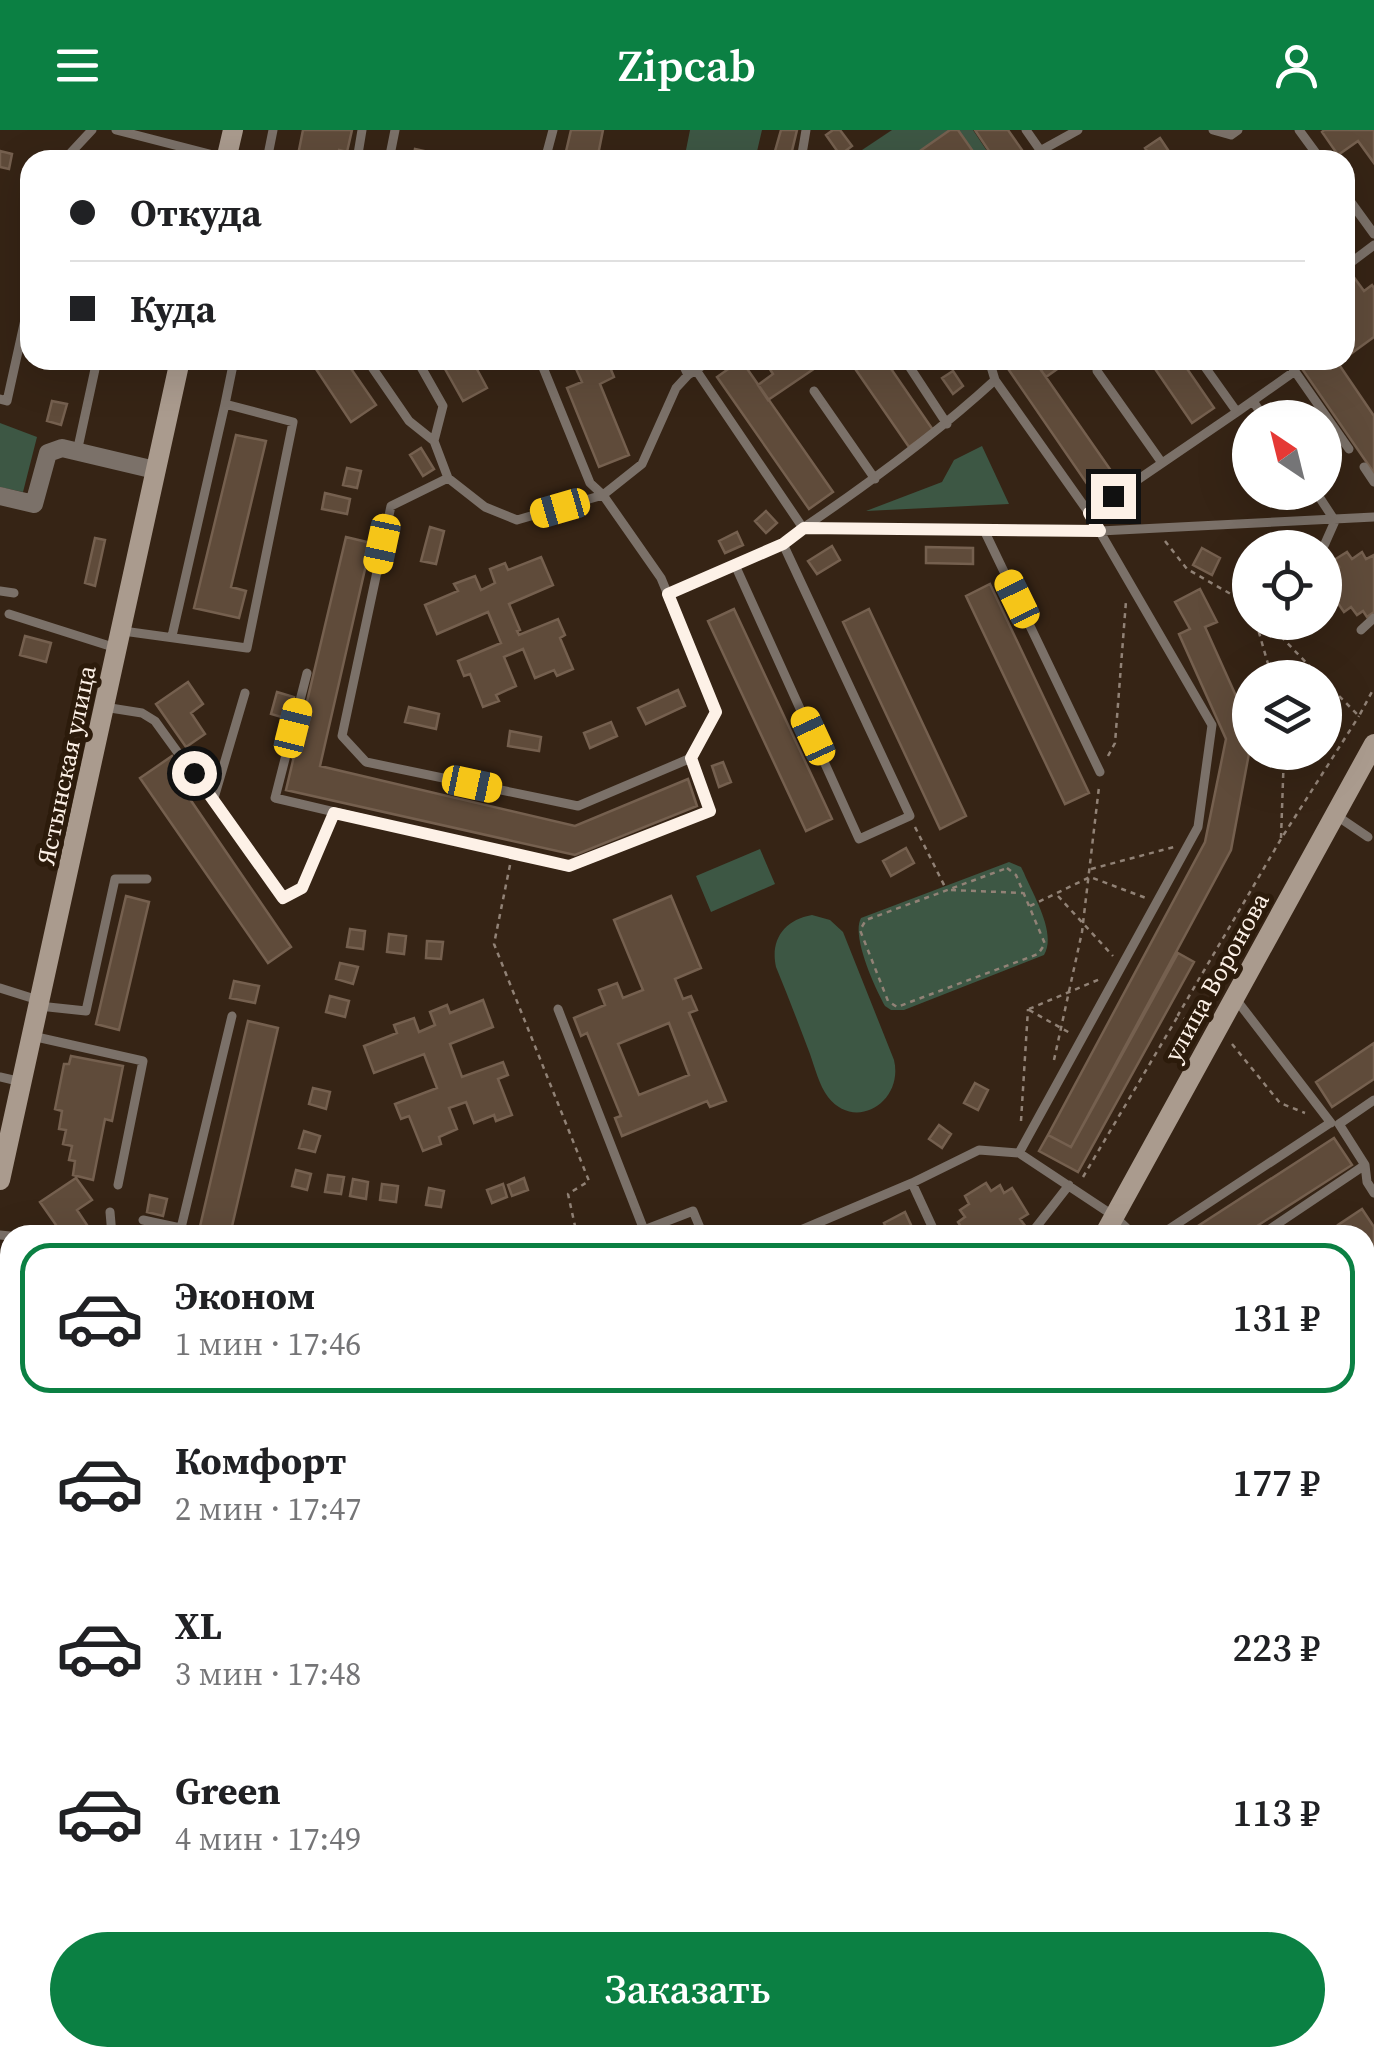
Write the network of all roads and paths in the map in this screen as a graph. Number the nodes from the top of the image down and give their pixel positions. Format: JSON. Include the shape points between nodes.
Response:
{"nodes":[{"id":1,"x":92,"y":130,"type":"edge"},
{"id":2,"x":116,"y":130,"type":"edge"},
{"id":3,"x":1078,"y":130,"type":"edge"},
{"id":4,"x":1213,"y":130,"type":"edge"},
{"id":5,"x":1238,"y":130,"type":"edge"},
{"id":6,"x":73,"y":150,"type":"edge"},
{"id":7,"x":192,"y":150,"type":"edge"},
{"id":8,"x":1051,"y":150,"type":"edge"},
{"id":9,"x":1355,"y":208,"type":"edge"},
{"id":10,"x":1374,"y":234,"type":"edge"},
{"id":11,"x":20,"y":342,"type":"edge"},
{"id":12,"x":95,"y":370,"type":"edge"},
{"id":13,"x":178,"y":370,"type":"edge"},
{"id":14,"x":232,"y":370,"type":"edge"},
{"id":15,"x":374,"y":370,"type":"edge"},
{"id":16,"x":422,"y":370,"type":"edge"},
{"id":17,"x":544,"y":370,"type":"edge"},
{"id":18,"x":689,"y":370,"type":"edge"},
{"id":19,"x":696,"y":370,"type":"edge"},
{"id":20,"x":912,"y":370,"type":"edge"},
{"id":21,"x":992,"y":370,"type":"edge"},
{"id":22,"x":1207,"y":370,"type":"edge"},
{"id":23,"x":1295,"y":371,"type":"joint"},
{"id":24,"x":1097,"y":372,"type":"dead end"},
{"id":25,"x":692,"y":373,"type":"junction"},
{"id":26,"x":995,"y":380,"type":"junction"},
{"id":27,"x":814,"y":391,"type":"dead end"},
{"id":28,"x":0,"y":399,"type":"edge"},
{"id":29,"x":1253,"y":400,"type":"edge"},
{"id":30,"x":226,"y":404,"type":"junction"},
{"id":31,"x":1232,"y":405,"type":"edge"},
{"id":32,"x":1232,"y":415,"type":"edge"},
{"id":33,"x":947,"y":424,"type":"junction"},
{"id":34,"x":434,"y":441,"type":"junction"},
{"id":35,"x":1349,"y":449,"type":"dead end"},
{"id":36,"x":77,"y":452,"type":"junction"},
{"id":37,"x":1162,"y":463,"type":"junction"},
{"id":38,"x":1364,"y":467,"type":"dead end"},
{"id":39,"x":155,"y":470,"type":"junction"},
{"id":40,"x":448,"y":478,"type":"junction"},
{"id":41,"x":875,"y":479,"type":"junction"},
{"id":42,"x":1374,"y":482,"type":"edge"},
{"id":43,"x":603,"y":495,"type":"junction"},
{"id":44,"x":0,"y":496,"type":"edge"},
{"id":45,"x":1328,"y":510,"type":"edge"},
{"id":46,"x":1089,"y":513,"type":"junction"},
{"id":47,"x":1374,"y":518,"type":"edge"},
{"id":48,"x":1335,"y":521,"type":"junction"},
{"id":49,"x":804,"y":528,"type":"junction"},
{"id":50,"x":1156,"y":528,"type":"junction"},
{"id":51,"x":984,"y":530,"type":"junction"},
{"id":52,"x":1331,"y":530,"type":"edge"},
{"id":53,"x":1100,"y":531,"type":"junction"},
{"id":54,"x":783,"y":544,"type":"junction"},
{"id":55,"x":735,"y":565,"type":"junction"},
{"id":56,"x":1128,"y":578,"type":"junction"},
{"id":57,"x":0,"y":591,"type":"edge"},
{"id":58,"x":14,"y":593,"type":"dead end"},
{"id":59,"x":668,"y":594,"type":"junction"},
{"id":60,"x":1232,"y":594,"type":"edge"},
{"id":61,"x":9,"y":614,"type":"dead end"},
{"id":62,"x":1374,"y":618,"type":"edge"},
{"id":63,"x":1361,"y":630,"type":"dead end"},
{"id":64,"x":172,"y":636,"type":"junction"},
{"id":65,"x":119,"y":639,"type":"junction"},
{"id":66,"x":1284,"y":640,"type":"edge"},
{"id":67,"x":1304,"y":660,"type":"edge"},
{"id":68,"x":307,"y":672,"type":"dead end"},
{"id":69,"x":1374,"y":688,"type":"edge"},
{"id":70,"x":245,"y":693,"type":"dead end"},
{"id":71,"x":1342,"y":700,"type":"edge"},
{"id":72,"x":104,"y":706,"type":"junction"},
{"id":73,"x":1358,"y":716,"type":"junction"},
{"id":74,"x":1374,"y":744,"type":"edge"},
{"id":75,"x":691,"y":758,"type":"junction"},
{"id":76,"x":1283,"y":770,"type":"edge"},
{"id":77,"x":1100,"y":772,"type":"junction"},
{"id":78,"x":214,"y":798,"type":"junction"},
{"id":79,"x":334,"y":813,"type":"junction"},
{"id":80,"x":1334,"y":814,"type":"junction"},
{"id":81,"x":910,"y":816,"type":"junction"},
{"id":82,"x":1280,"y":839,"type":"junction"},
{"id":83,"x":1372,"y":839,"type":"edge"},
{"id":84,"x":1190,"y":842,"type":"junction"},
{"id":85,"x":512,"y":854,"type":"junction"},
{"id":86,"x":1091,"y":870,"type":"junction"},
{"id":87,"x":1090,"y":877,"type":"junction"},
{"id":88,"x":147,"y":879,"type":"dead end"},
{"id":89,"x":946,"y":890,"type":"junction"},
{"id":90,"x":1025,"y":893,"type":"junction"},
{"id":91,"x":1056,"y":894,"type":"junction"},
{"id":92,"x":1156,"y":902,"type":"junction"},
{"id":93,"x":1030,"y":906,"type":"junction"},
{"id":94,"x":1084,"y":922,"type":"junction"},
{"id":95,"x":1119,"y":968,"type":"junction"},
{"id":96,"x":0,"y":988,"type":"edge"},
{"id":97,"x":1069,"y":992,"type":"junction"},
{"id":98,"x":1234,"y":998,"type":"junction"},
{"id":99,"x":40,"y":1003,"type":"junction"},
{"id":100,"x":558,"y":1009,"type":"dead end"},
{"id":101,"x":1028,"y":1009,"type":"junction"},
{"id":102,"x":1178,"y":1015,"type":"junction"},
{"id":103,"x":232,"y":1016,"type":"dead end"},
{"id":104,"x":1197,"y":1025,"type":"dead end"},
{"id":105,"x":1061,"y":1028,"type":"junction"},
{"id":106,"x":32,"y":1036,"type":"junction"},
{"id":107,"x":1080,"y":1039,"type":"junction"},
{"id":108,"x":1232,"y":1044,"type":"dead end"},
{"id":109,"x":1053,"y":1064,"type":"dead end"},
{"id":110,"x":0,"y":1077,"type":"edge"},
{"id":111,"x":22,"y":1082,"type":"junction"},
{"id":112,"x":1374,"y":1100,"type":"edge"},
{"id":113,"x":1334,"y":1123,"type":"junction"},
{"id":114,"x":1019,"y":1153,"type":"junction"},
{"id":115,"x":1365,"y":1165,"type":"junction"},
{"id":116,"x":0,"y":1180,"type":"edge"},
{"id":117,"x":912,"y":1184,"type":"junction"},
{"id":118,"x":118,"y":1185,"type":"dead end"},
{"id":119,"x":1072,"y":1187,"type":"junction"},
{"id":120,"x":1374,"y":1192,"type":"edge"},
{"id":121,"x":110,"y":1212,"type":"dead end"},
{"id":122,"x":143,"y":1220,"type":"dead end"},
{"id":123,"x":111,"y":1225,"type":"edge"},
{"id":124,"x":166,"y":1225,"type":"edge"},
{"id":125,"x":181,"y":1225,"type":"edge"},
{"id":126,"x":575,"y":1225,"type":"edge"},
{"id":127,"x":642,"y":1225,"type":"edge"},
{"id":128,"x":657,"y":1225,"type":"edge"},
{"id":129,"x":698,"y":1225,"type":"edge"},
{"id":130,"x":816,"y":1225,"type":"edge"},
{"id":131,"x":931,"y":1225,"type":"edge"},
{"id":132,"x":1039,"y":1225,"type":"edge"},
{"id":133,"x":1108,"y":1225,"type":"edge"},
{"id":134,"x":1110,"y":1225,"type":"edge"},
{"id":135,"x":1176,"y":1225,"type":"edge"},
{"id":136,"x":1276,"y":1225,"type":"edge"}],
"edges":[{"from":1,"to":6,"type":"lane"},
{"from":2,"to":7,"type":"lane"},
{"from":3,"to":8,"type":"lane"},
{"from":4,"to":5,"type":"lane"},
{"from":9,"to":10,"type":"lane"},
{"from":11,"to":28,"type":"lane","via":[[7,400]]},
{"from":12,"to":36,"type":"lane"},
{"from":13,"to":39,"type":"main road","name":"Ястынская улица"},
{"from":14,"to":30,"type":"lane"},
{"from":15,"to":34,"type":"lane","via":[[409,421]]},
{"from":16,"to":34,"type":"lane","via":[[442,406]]},
{"from":17,"to":43,"type":"lane","via":[[590,483]]},
{"from":18,"to":25,"type":"lane"},
{"from":19,"to":25,"type":"lane"},
{"from":20,"to":33,"type":"lane"},
{"from":21,"to":26,"type":"lane"},
{"from":22,"to":31,"type":"lane"},
{"from":23,"to":29,"type":"lane"},
{"from":23,"to":35,"type":"lane"},
{"from":24,"to":37,"type":"lane"},
{"from":25,"to":43,"type":"lane","via":[[676,388],[642,464]]},
{"from":25,"to":49,"type":"lane"},
{"from":26,"to":33,"type":"lane"},
{"from":26,"to":46,"type":"lane"},
{"from":27,"to":41,"type":"lane"},
{"from":30,"to":64,"type":"lane"},
{"from":30,"to":64,"type":"lane","via":[[292,422],[247,648]]},
{"from":32,"to":37,"type":"lane"},
{"from":33,"to":41,"type":"lane"},
{"from":34,"to":40,"type":"lane"},
{"from":36,"to":39,"type":"street"},
{"from":36,"to":44,"type":"street","via":[[48,452],[34,504]]},
{"from":37,"to":46,"type":"lane"},
{"from":38,"to":42,"type":"lane"},
{"from":39,"to":65,"type":"main road","name":"Ястынская улица"},
{"from":40,"to":43,"type":"lane","via":[[517,520]]},
{"from":40,"to":75,"type":"lane","via":[[391,506],[342,736],[366,762],[578,806]]},
{"from":41,"to":49,"type":"lane"},
{"from":43,"to":59,"type":"lane"},
{"from":45,"to":48,"type":"lane"},
{"from":46,"to":53,"type":"lane"},
{"from":47,"to":48,"type":"lane"},
{"from":48,"to":50,"type":"lane"},
{"from":48,"to":52,"type":"lane"},
{"from":49,"to":51,"type":"lane"},
{"from":49,"to":54,"type":"lane"},
{"from":50,"to":53,"type":"lane"},
{"from":50,"to":60,"type":"path","via":[[1187,568]]},
{"from":51,"to":53,"type":"lane"},
{"from":51,"to":77,"type":"lane"},
{"from":53,"to":56,"type":"lane"},
{"from":54,"to":55,"type":"lane"},
{"from":54,"to":81,"type":"lane"},
{"from":55,"to":59,"type":"lane"},
{"from":55,"to":81,"type":"lane","via":[[859,838]]},
{"from":56,"to":77,"type":"path","via":[[1115,743]]},
{"from":56,"to":84,"type":"lane","via":[[1212,725],[1198,827]]},
{"from":57,"to":58,"type":"lane"},
{"from":59,"to":75,"type":"lane","via":[[716,712]]},
{"from":61,"to":65,"type":"lane"},
{"from":62,"to":63,"type":"lane"},
{"from":64,"to":65,"type":"lane"},
{"from":65,"to":72,"type":"main road","name":"Ястынская улица"},
{"from":66,"to":67,"type":"path"},
{"from":68,"to":79,"type":"lane","via":[[275,798]]},
{"from":69,"to":73,"type":"path"},
{"from":70,"to":78,"type":"lane"},
{"from":71,"to":73,"type":"path"},
{"from":72,"to":78,"type":"lane","via":[[155,721]]},
{"from":72,"to":99,"type":"main road","name":"Ястынская улица"},
{"from":73,"to":82,"type":"path"},
{"from":74,"to":80,"type":"main road","name":"улица Воронова"},
{"from":75,"to":85,"type":"lane","via":[[710,811],[569,866]]},
{"from":76,"to":82,"type":"path"},
{"from":77,"to":86,"type":"path"},
{"from":78,"to":79,"type":"lane","via":[[283,898],[302,888]]},
{"from":79,"to":85,"type":"lane"},
{"from":80,"to":83,"type":"lane"},
{"from":80,"to":98,"type":"main road","name":"улица Воронова"},
{"from":81,"to":89,"type":"path"},
{"from":82,"to":102,"type":"path"},
{"from":84,"to":86,"type":"path"},
{"from":84,"to":92,"type":"lane"},
{"from":85,"to":126,"type":"path","via":[[494,944],[589,1181],[568,1194]]},
{"from":86,"to":87,"type":"path"},
{"from":87,"to":91,"type":"path"},
{"from":87,"to":92,"type":"path"},
{"from":87,"to":94,"type":"path"},
{"from":88,"to":99,"type":"lane","via":[[115,879],[86,1011]]},
{"from":89,"to":90,"type":"path"},
{"from":89,"to":90,"type":"path","via":[[1007,868]]},
{"from":89,"to":93,"type":"path","via":[[866,920],[860,930],[888,1001],[898,1007],[1038,954],[1045,944]]},
{"from":90,"to":93,"type":"path"},
{"from":91,"to":93,"type":"path"},
{"from":91,"to":94,"type":"path"},
{"from":92,"to":95,"type":"lane"},
{"from":94,"to":95,"type":"path"},
{"from":94,"to":97,"type":"path"},
{"from":95,"to":97,"type":"path"},
{"from":95,"to":107,"type":"lane"},
{"from":96,"to":99,"type":"lane"},
{"from":97,"to":101,"type":"path"},
{"from":97,"to":105,"type":"path"},
{"from":98,"to":113,"type":"lane"},
{"from":98,"to":134,"type":"main road","name":"улица Воронова"},
{"from":99,"to":106,"type":"main road","name":"Ястынская улица"},
{"from":100,"to":127,"type":"lane"},
{"from":101,"to":105,"type":"path"},
{"from":101,"to":114,"type":"path"},
{"from":102,"to":104,"type":"path"},
{"from":102,"to":119,"type":"path"},
{"from":103,"to":125,"type":"lane"},
{"from":105,"to":107,"type":"path"},
{"from":105,"to":109,"type":"path"},
{"from":106,"to":111,"type":"main road","name":"Ястынская улица"},
{"from":106,"to":118,"type":"lane","via":[[143,1060]]},
{"from":107,"to":114,"type":"lane"},
{"from":108,"to":113,"type":"path","via":[[1280,1103]]},
{"from":110,"to":111,"type":"lane"},
{"from":111,"to":116,"type":"main road","name":"Ястынская улица"},
{"from":112,"to":113,"type":"lane"},
{"from":113,"to":115,"type":"lane"},
{"from":113,"to":135,"type":"lane"},
{"from":114,"to":117,"type":"lane","via":[[979,1150]]},
{"from":114,"to":119,"type":"lane"},
{"from":115,"to":120,"type":"lane"},
{"from":115,"to":136,"type":"lane"},
{"from":117,"to":130,"type":"lane"},
{"from":117,"to":131,"type":"lane"},
{"from":119,"to":132,"type":"lane"},
{"from":119,"to":133,"type":"lane"},
{"from":121,"to":123,"type":"lane"},
{"from":122,"to":124,"type":"lane"},
{"from":128,"to":129,"type":"lane","via":[[692,1211]]}]}
